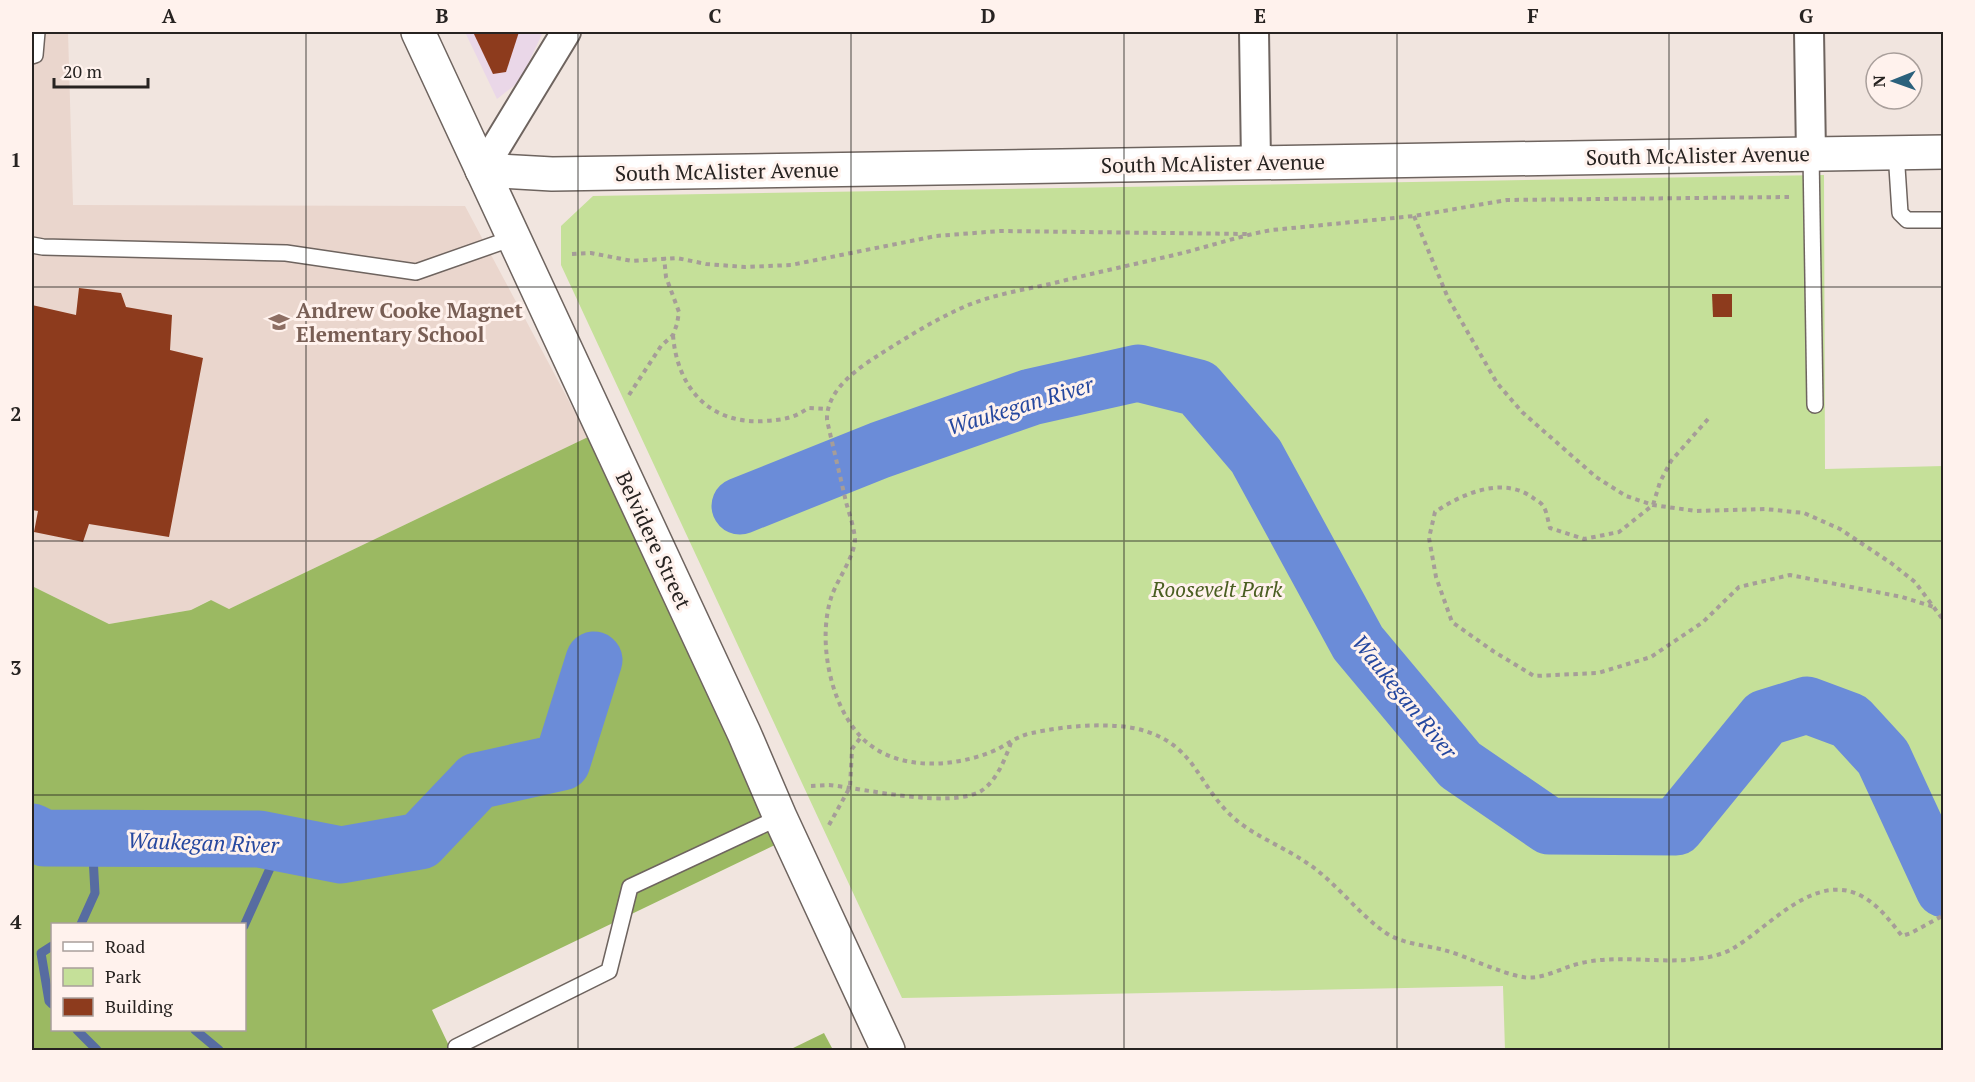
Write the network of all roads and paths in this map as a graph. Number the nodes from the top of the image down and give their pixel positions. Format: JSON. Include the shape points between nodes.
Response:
{"nodes":[{"id":1,"x":37,"y":32,"type":"edge"},
{"id":2,"x":418,"y":32,"type":"edge"},
{"id":3,"x":566,"y":32,"type":"edge"},
{"id":4,"x":1254,"y":32,"type":"edge"},
{"id":5,"x":1809,"y":32,"type":"edge"},
{"id":6,"x":32,"y":56,"type":"edge"},
{"id":7,"x":1896,"y":152,"type":"junction"},
{"id":8,"x":1944,"y":152,"type":"edge"},
{"id":9,"x":1811,"y":154,"type":"junction"},
{"id":10,"x":1257,"y":162,"type":"junction"},
{"id":11,"x":482,"y":170,"type":"junction"},
{"id":12,"x":1789,"y":196,"type":"dead end"},
{"id":13,"x":1414,"y":216,"type":"junction"},
{"id":14,"x":1944,"y":220,"type":"edge"},
{"id":15,"x":1250,"y":234,"type":"junction"},
{"id":16,"x":513,"y":238,"type":"junction"},
{"id":17,"x":32,"y":245,"type":"edge"},
{"id":18,"x":572,"y":254,"type":"dead end"},
{"id":19,"x":664,"y":257,"type":"junction"},
{"id":20,"x":673,"y":335,"type":"junction"},
{"id":21,"x":629,"y":395,"type":"dead end"},
{"id":22,"x":1815,"y":405,"type":"dead end"},
{"id":23,"x":826,"y":410,"type":"junction"},
{"id":24,"x":1708,"y":419,"type":"dead end"},
{"id":25,"x":1653,"y":505,"type":"junction"},
{"id":26,"x":1934,"y":607,"type":"junction"},
{"id":27,"x":1944,"y":621,"type":"edge"},
{"id":28,"x":861,"y":736,"type":"junction"},
{"id":29,"x":1013,"y":739,"type":"junction"},
{"id":30,"x":811,"y":786,"type":"dead end"},
{"id":31,"x":850,"y":787,"type":"junction"},
{"id":32,"x":780,"y":817,"type":"junction"},
{"id":33,"x":829,"y":825,"type":"dead end"},
{"id":34,"x":1944,"y":915,"type":"edge"},
{"id":35,"x":456,"y":1047,"type":"dead end"},
{"id":36,"x":888,"y":1050,"type":"edge"}],
"edges":[{"from":1,"to":6,"type":"lane"},
{"from":2,"to":11,"type":"street","name":"Belvidere Street"},
{"from":3,"to":11,"type":"street"},
{"from":4,"to":10,"type":"street"},
{"from":5,"to":9,"type":"street"},
{"from":7,"to":8,"type":"street","name":"South McAlister Avenue"},
{"from":7,"to":9,"type":"street","name":"South McAlister Avenue"},
{"from":7,"to":14,"type":"lane","via":[[1900,213],[1907,220]]},
{"from":9,"to":10,"type":"street","name":"South McAlister Avenue"},
{"from":9,"to":22,"type":"lane"},
{"from":10,"to":11,"type":"street","name":"South McAlister Avenue","via":[[552,174]]},
{"from":11,"to":16,"type":"street","name":"Belvidere Street"},
{"from":12,"to":13,"type":"path","via":[[1507,200]]},
{"from":13,"to":15,"type":"path"},
{"from":13,"to":25,"type":"path","via":[[1448,298],[1497,383],[1522,412],[1596,477],[1626,496]]},
{"from":15,"to":19,"type":"path","via":[[1000,231],[936,236],[791,265],[745,267]]},
{"from":15,"to":23,"type":"path","via":[[967,306],[924,326],[863,364],[835,393]]},
{"from":16,"to":17,"type":"lane","via":[[416,272],[286,253]]},
{"from":16,"to":32,"type":"street","name":"Belvidere Street"},
{"from":18,"to":19,"type":"path","via":[[591,253],[632,261]]},
{"from":19,"to":20,"type":"path","via":[[666,277],[679,312]]},
{"from":20,"to":21,"type":"path","via":[[661,346]]},
{"from":20,"to":23,"type":"path","via":[[682,377],[712,410],[733,420],[754,422],[798,416],[808,408]]},
{"from":23,"to":28,"type":"path","via":[[855,543],[832,596],[826,648],[838,696]]},
{"from":24,"to":25,"type":"path","via":[[1671,461]]},
{"from":25,"to":26,"type":"path","via":[[1696,511],[1765,509],[1804,513],[1840,529],[1891,563],[1915,582]]},
{"from":25,"to":26,"type":"path","via":[[1619,532],[1584,539],[1550,528],[1544,506],[1526,493],[1487,488],[1449,502],[1435,512],[1429,538],[1436,577],[1452,622],[1534,676],[1598,673],[1651,657],[1703,622],[1739,587],[1790,575]]},
{"from":26,"to":27,"type":"path"},
{"from":28,"to":29,"type":"path","via":[[890,756],[931,764],[976,757]]},
{"from":28,"to":31,"type":"path","via":[[852,749]]},
{"from":29,"to":31,"type":"path","via":[[993,778],[982,790],[965,797],[944,799]]},
{"from":29,"to":34,"type":"path","via":[[1030,733],[1093,726],[1127,727],[1160,736],[1183,752],[1214,797],[1239,823],[1308,863],[1390,936],[1526,978],[1592,961],[1701,959],[1728,951],[1795,905],[1829,890],[1850,891],[1865,898],[1879,908],[1902,936]]},
{"from":30,"to":31,"type":"path"},
{"from":31,"to":33,"type":"path"},
{"from":32,"to":35,"type":"lane","via":[[630,887],[609,970]]},
{"from":32,"to":36,"type":"street","name":"Belvidere Street"}]}
